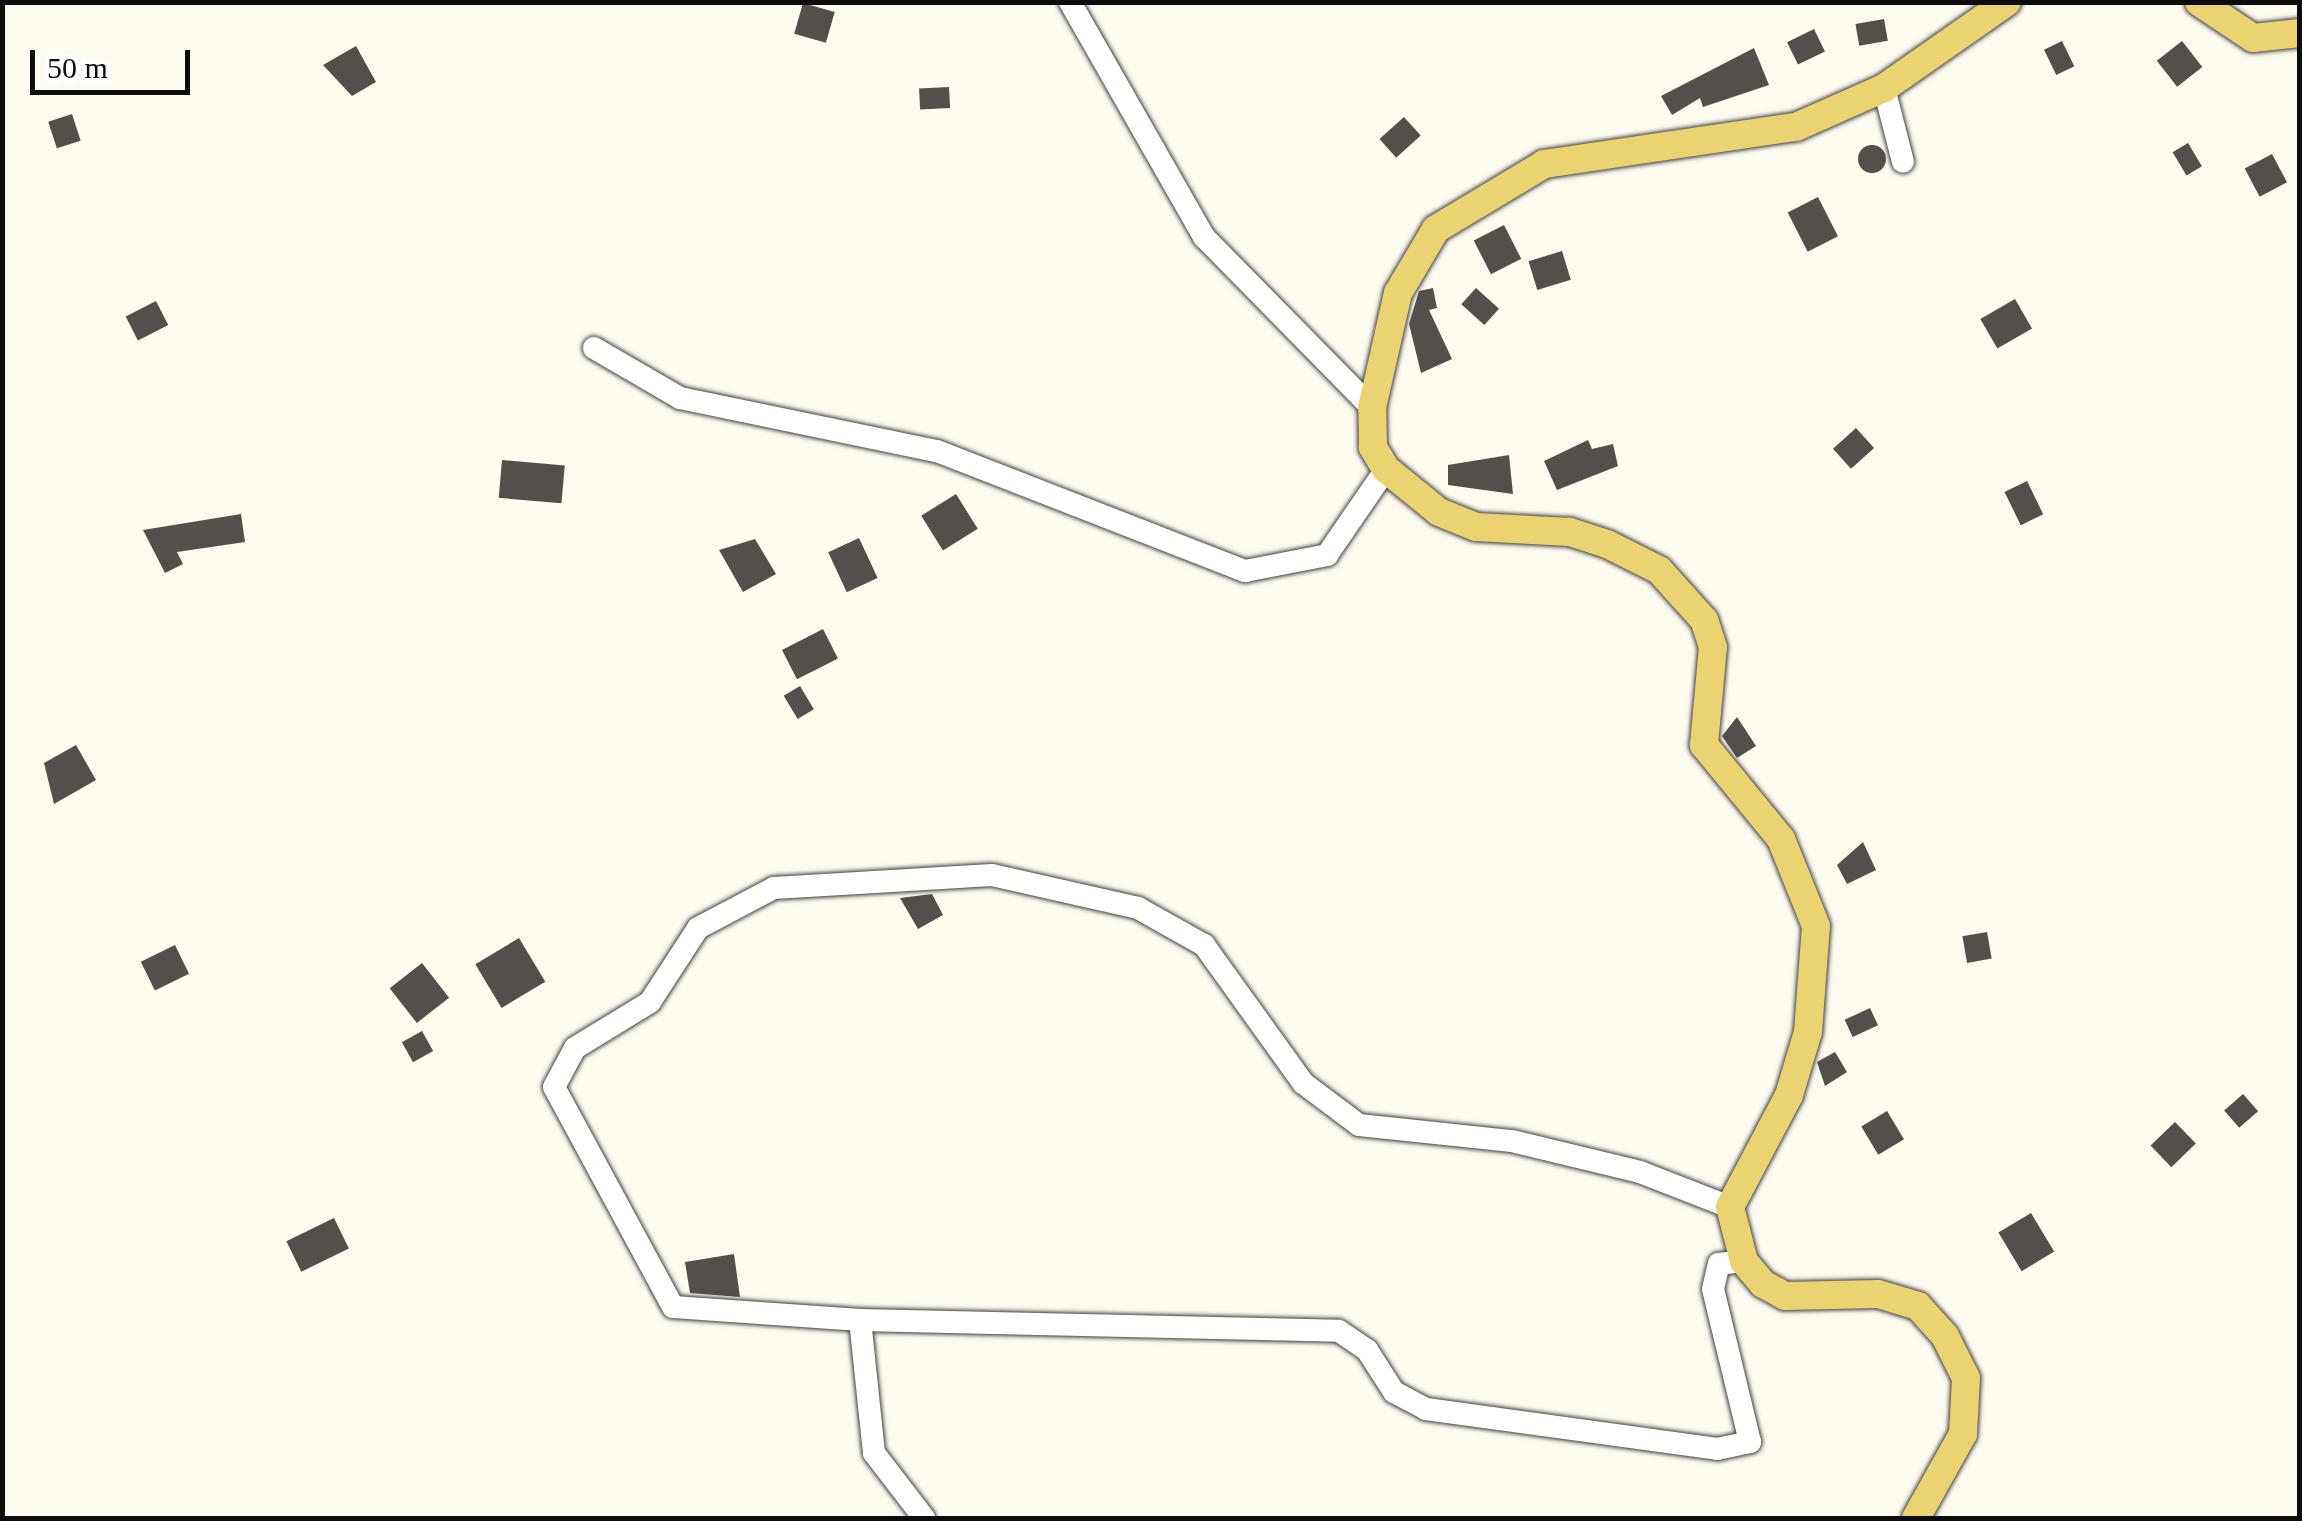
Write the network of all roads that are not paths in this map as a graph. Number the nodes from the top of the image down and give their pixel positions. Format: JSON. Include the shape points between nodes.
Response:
{"nodes":[{"id":1,"x":1070,"y":2,"type":"edge"},
{"id":2,"x":2007,"y":2,"type":"edge"},
{"id":3,"x":2199,"y":2,"type":"edge"},
{"id":4,"x":2300,"y":33,"type":"edge"},
{"id":5,"x":1884,"y":88,"type":"junction"},
{"id":6,"x":1903,"y":162,"type":"dead end"},
{"id":7,"x":594,"y":348,"type":"dead end"},
{"id":8,"x":1372,"y":408,"type":"junction"},
{"id":9,"x":1386,"y":469,"type":"junction"},
{"id":10,"x":1730,"y":1207,"type":"junction"},
{"id":11,"x":1744,"y":1261,"type":"junction"},
{"id":12,"x":860,"y":1320,"type":"junction"},
{"id":13,"x":924,"y":1518,"type":"edge"},
{"id":14,"x":1916,"y":1518,"type":"edge"}],
"edges":[{"from":1,"to":8,"type":"street","via":[[1204,237]]},
{"from":2,"to":5,"type":"main road"},
{"from":3,"to":4,"type":"main road","via":[[2253,38]]},
{"from":5,"to":6,"type":"street"},
{"from":5,"to":8,"type":"main road","via":[[1796,128],[1544,164],[1502,187],[1436,229],[1398,292]]},
{"from":7,"to":9,"type":"street","via":[[680,398],[938,452],[1245,571],[1327,555]]},
{"from":8,"to":9,"type":"main road","via":[[1373,447]]},
{"from":9,"to":10,"type":"main road","via":[[1439,512],[1476,527],[1570,532],[1607,544],[1659,570],[1704,620],[1712,647],[1704,745],[1781,839],[1816,926],[1808,1032],[1789,1095]]},
{"from":10,"to":11,"type":"main road"},
{"from":10,"to":12,"type":"street","via":[[1640,1172],[1512,1141],[1359,1125],[1302,1083],[1204,945],[1138,908],[992,875],[774,888],[698,928],[650,1002],[575,1048],[554,1087],[674,1308]]},
{"from":11,"to":12,"type":"street","via":[[1718,1264],[1712,1289],[1750,1442],[1718,1449],[1426,1408],[1394,1392],[1366,1350],[1339,1331]]},
{"from":11,"to":14,"type":"main road","via":[[1784,1296],[1878,1294],[1918,1306],[1944,1336],[1966,1378],[1963,1434]]},
{"from":12,"to":13,"type":"street","via":[[874,1453]]}]}
